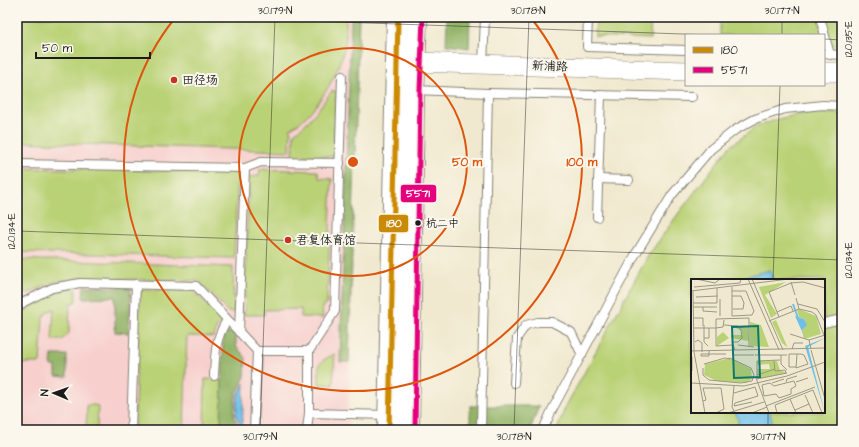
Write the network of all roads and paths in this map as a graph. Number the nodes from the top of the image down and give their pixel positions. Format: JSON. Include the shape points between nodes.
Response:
{"nodes":[{"id":1,"x":398,"y":17,"type":"edge"},
{"id":2,"x":416,"y":17,"type":"edge"},
{"id":3,"x":484,"y":17,"type":"edge"},
{"id":4,"x":588,"y":17,"type":"edge"},
{"id":5,"x":820,"y":17,"type":"edge"},
{"id":6,"x":822,"y":34,"type":"edge"},
{"id":7,"x":685,"y":50,"type":"edge"},
{"id":8,"x":842,"y":55,"type":"edge"},
{"id":9,"x":826,"y":60,"type":"edge"},
{"id":10,"x":414,"y":62,"type":"junction"},
{"id":11,"x":483,"y":64,"type":"junction"},
{"id":12,"x":685,"y":71,"type":"edge"},
{"id":13,"x":842,"y":72,"type":"edge"},
{"id":14,"x":342,"y":76,"type":"dead end"},
{"id":15,"x":413,"y":90,"type":"junction"},
{"id":16,"x":488,"y":93,"type":"junction"},
{"id":17,"x":601,"y":95,"type":"junction"},
{"id":18,"x":692,"y":97,"type":"dead end"},
{"id":19,"x":842,"y":106,"type":"edge"},
{"id":20,"x":340,"y":163,"type":"junction"},
{"id":21,"x":17,"y":164,"type":"edge"},
{"id":22,"x":245,"y":168,"type":"junction"},
{"id":23,"x":598,"y":180,"type":"junction"},
{"id":24,"x":629,"y":180,"type":"dead end"},
{"id":25,"x":597,"y":217,"type":"dead end"},
{"id":26,"x":136,"y":284,"type":"junction"},
{"id":27,"x":17,"y":308,"type":"edge"},
{"id":28,"x":842,"y":319,"type":"edge"},
{"id":29,"x":227,"y":320,"type":"junction"},
{"id":30,"x":825,"y":323,"type":"edge"},
{"id":31,"x":239,"y":332,"type":"junction"},
{"id":32,"x":257,"y":351,"type":"junction"},
{"id":33,"x":309,"y":351,"type":"junction"},
{"id":34,"x":582,"y":355,"type":"junction"},
{"id":35,"x":214,"y":376,"type":"dead end"},
{"id":36,"x":514,"y":383,"type":"dead end"},
{"id":37,"x":309,"y":412,"type":"junction"},
{"id":38,"x":390,"y":422,"type":"edge"},
{"id":39,"x":131,"y":430,"type":"edge"},
{"id":40,"x":254,"y":430,"type":"edge"},
{"id":41,"x":307,"y":430,"type":"edge"},
{"id":42,"x":408,"y":430,"type":"edge"},
{"id":43,"x":481,"y":430,"type":"edge"},
{"id":44,"x":543,"y":430,"type":"edge"}],
"edges":[{"from":1,"to":38,"type":"main road"},
{"from":2,"to":10,"type":"main road"},
{"from":3,"to":11,"type":"lane"},
{"from":4,"to":7,"type":"lane","via":[[587,47]]},
{"from":5,"to":6,"type":"lane"},
{"from":8,"to":9,"type":"lane"},
{"from":9,"to":13,"type":"street"},
{"from":10,"to":11,"type":"street","name":"新浦路"},
{"from":10,"to":15,"type":"main road"},
{"from":11,"to":12,"type":"street","name":"新浦路"},
{"from":14,"to":20,"type":"lane"},
{"from":15,"to":16,"type":"lane"},
{"from":15,"to":42,"type":"main road"},
{"from":16,"to":17,"type":"lane"},
{"from":16,"to":43,"type":"lane"},
{"from":17,"to":18,"type":"lane"},
{"from":17,"to":23,"type":"lane"},
{"from":19,"to":34,"type":"lane","via":[[785,109],[755,119],[735,130],[711,149],[672,195],[635,256]]},
{"from":20,"to":22,"type":"lane","via":[[260,162]]},
{"from":20,"to":33,"type":"lane","via":[[335,311]]},
{"from":21,"to":22,"type":"lane"},
{"from":22,"to":31,"type":"lane"},
{"from":23,"to":24,"type":"lane"},
{"from":23,"to":25,"type":"lane"},
{"from":26,"to":27,"type":"lane","via":[[80,283],[52,288]]},
{"from":26,"to":29,"type":"lane","via":[[196,286]]},
{"from":26,"to":39,"type":"lane"},
{"from":28,"to":30,"type":"lane"},
{"from":29,"to":31,"type":"lane"},
{"from":29,"to":35,"type":"lane","via":[[217,341]]},
{"from":31,"to":32,"type":"lane"},
{"from":32,"to":33,"type":"lane"},
{"from":32,"to":40,"type":"lane"},
{"from":33,"to":37,"type":"lane"},
{"from":34,"to":36,"type":"lane","via":[[571,332],[552,322],[526,325],[517,338]]},
{"from":34,"to":44,"type":"lane"},
{"from":37,"to":38,"type":"lane"},
{"from":37,"to":41,"type":"lane"}]}
